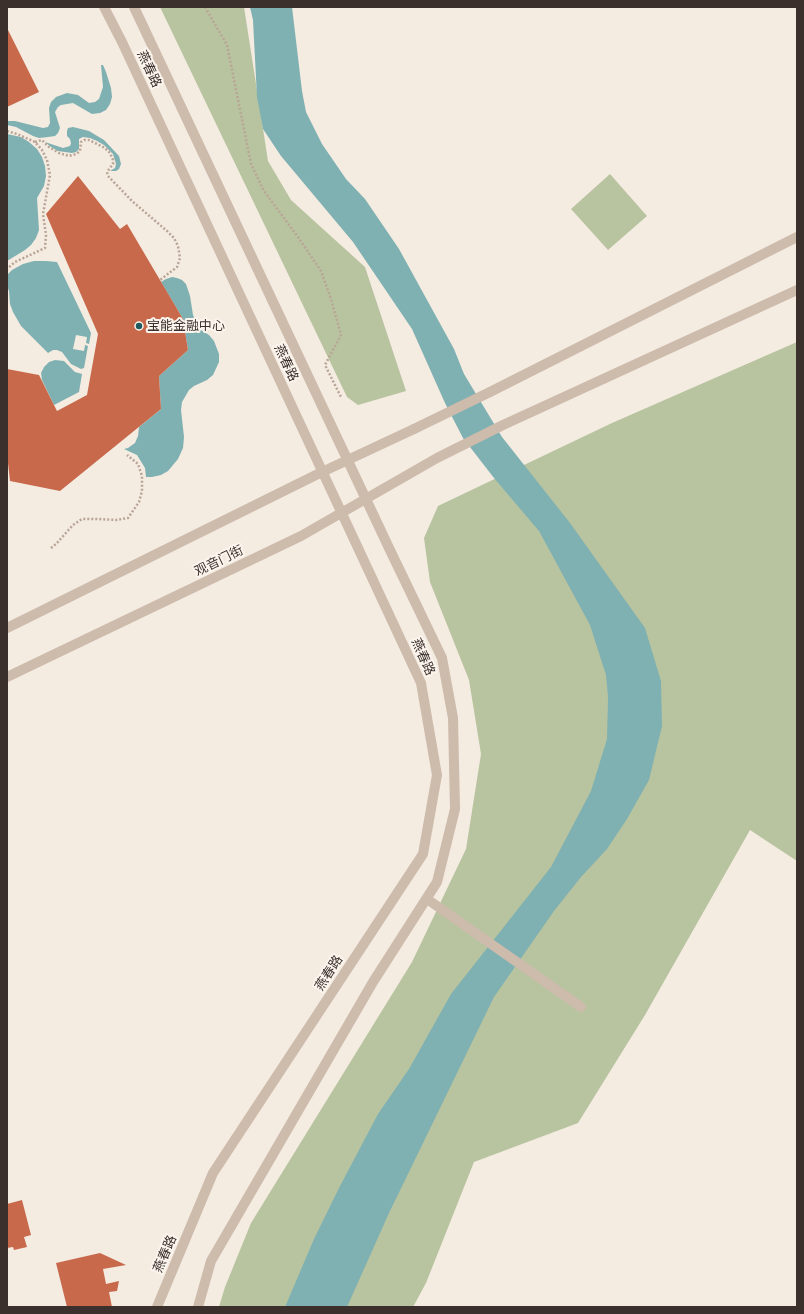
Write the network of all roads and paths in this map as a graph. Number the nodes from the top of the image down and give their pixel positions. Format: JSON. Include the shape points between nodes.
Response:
{"nodes":[{"id":1,"x":104,"y":7,"type":"edge"},
{"id":2,"x":134,"y":7,"type":"edge"},
{"id":3,"x":205,"y":7,"type":"edge"},
{"id":4,"x":7,"y":131,"type":"edge"},
{"id":5,"x":35,"y":142,"type":"junction"},
{"id":6,"x":797,"y":237,"type":"edge"},
{"id":7,"x":7,"y":269,"type":"edge"},
{"id":8,"x":160,"y":280,"type":"dead end"},
{"id":9,"x":797,"y":290,"type":"edge"},
{"id":10,"x":341,"y":398,"type":"dead end"},
{"id":11,"x":127,"y":455,"type":"dead end"},
{"id":12,"x":347,"y":460,"type":"junction"},
{"id":13,"x":322,"y":472,"type":"junction"},
{"id":14,"x":366,"y":499,"type":"junction"},
{"id":15,"x":342,"y":512,"type":"junction"},
{"id":16,"x":50,"y":548,"type":"dead end"},
{"id":17,"x":7,"y":628,"type":"edge"},
{"id":18,"x":7,"y":677,"type":"edge"},
{"id":19,"x":427,"y":898,"type":"junction"},
{"id":20,"x":581,"y":1007,"type":"dead end"},
{"id":21,"x":157,"y":1307,"type":"edge"},
{"id":22,"x":198,"y":1307,"type":"edge"}],
"edges":[{"from":1,"to":13,"type":"street","name":"燕春路","via":[[126,49]]},
{"from":2,"to":12,"type":"street","name":"燕春路"},
{"from":3,"to":10,"type":"path","via":[[227,45],[251,164],[264,191],[321,271],[332,299],[341,335],[325,364]]},
{"from":4,"to":5,"type":"path"},
{"from":5,"to":7,"type":"path","via":[[47,160],[50,174],[43,214],[45,248],[15,262]]},
{"from":5,"to":8,"type":"path","via":[[42,140],[59,153],[69,156],[80,151],[81,142],[90,140],[110,153],[113,164],[107,172],[108,176],[174,238],[178,246],[180,258],[177,267]]},
{"from":6,"to":12,"type":"street","bridge":true,"via":[[490,392]]},
{"from":9,"to":14,"type":"street","name":"观音门街","via":[[503,425],[437,458]]},
{"from":11,"to":16,"type":"path","via":[[138,464],[142,476],[139,502],[128,518],[82,519],[73,524]]},
{"from":12,"to":13,"type":"street"},
{"from":12,"to":14,"type":"street","name":"燕春路"},
{"from":13,"to":15,"type":"street","name":"燕春路"},
{"from":13,"to":17,"type":"street"},
{"from":14,"to":15,"type":"street","name":"观音门街"},
{"from":14,"to":19,"type":"street","name":"燕春路","via":[[442,658],[453,718],[455,809],[437,882]]},
{"from":15,"to":18,"type":"street","name":"观音门街","via":[[301,536]]},
{"from":15,"to":21,"type":"street","name":"燕春路","via":[[421,683],[437,775],[424,854],[213,1173]]},
{"from":19,"to":20,"type":"street"},
{"from":19,"to":22,"type":"street","name":"燕春路","via":[[373,982],[211,1261]]}]}
